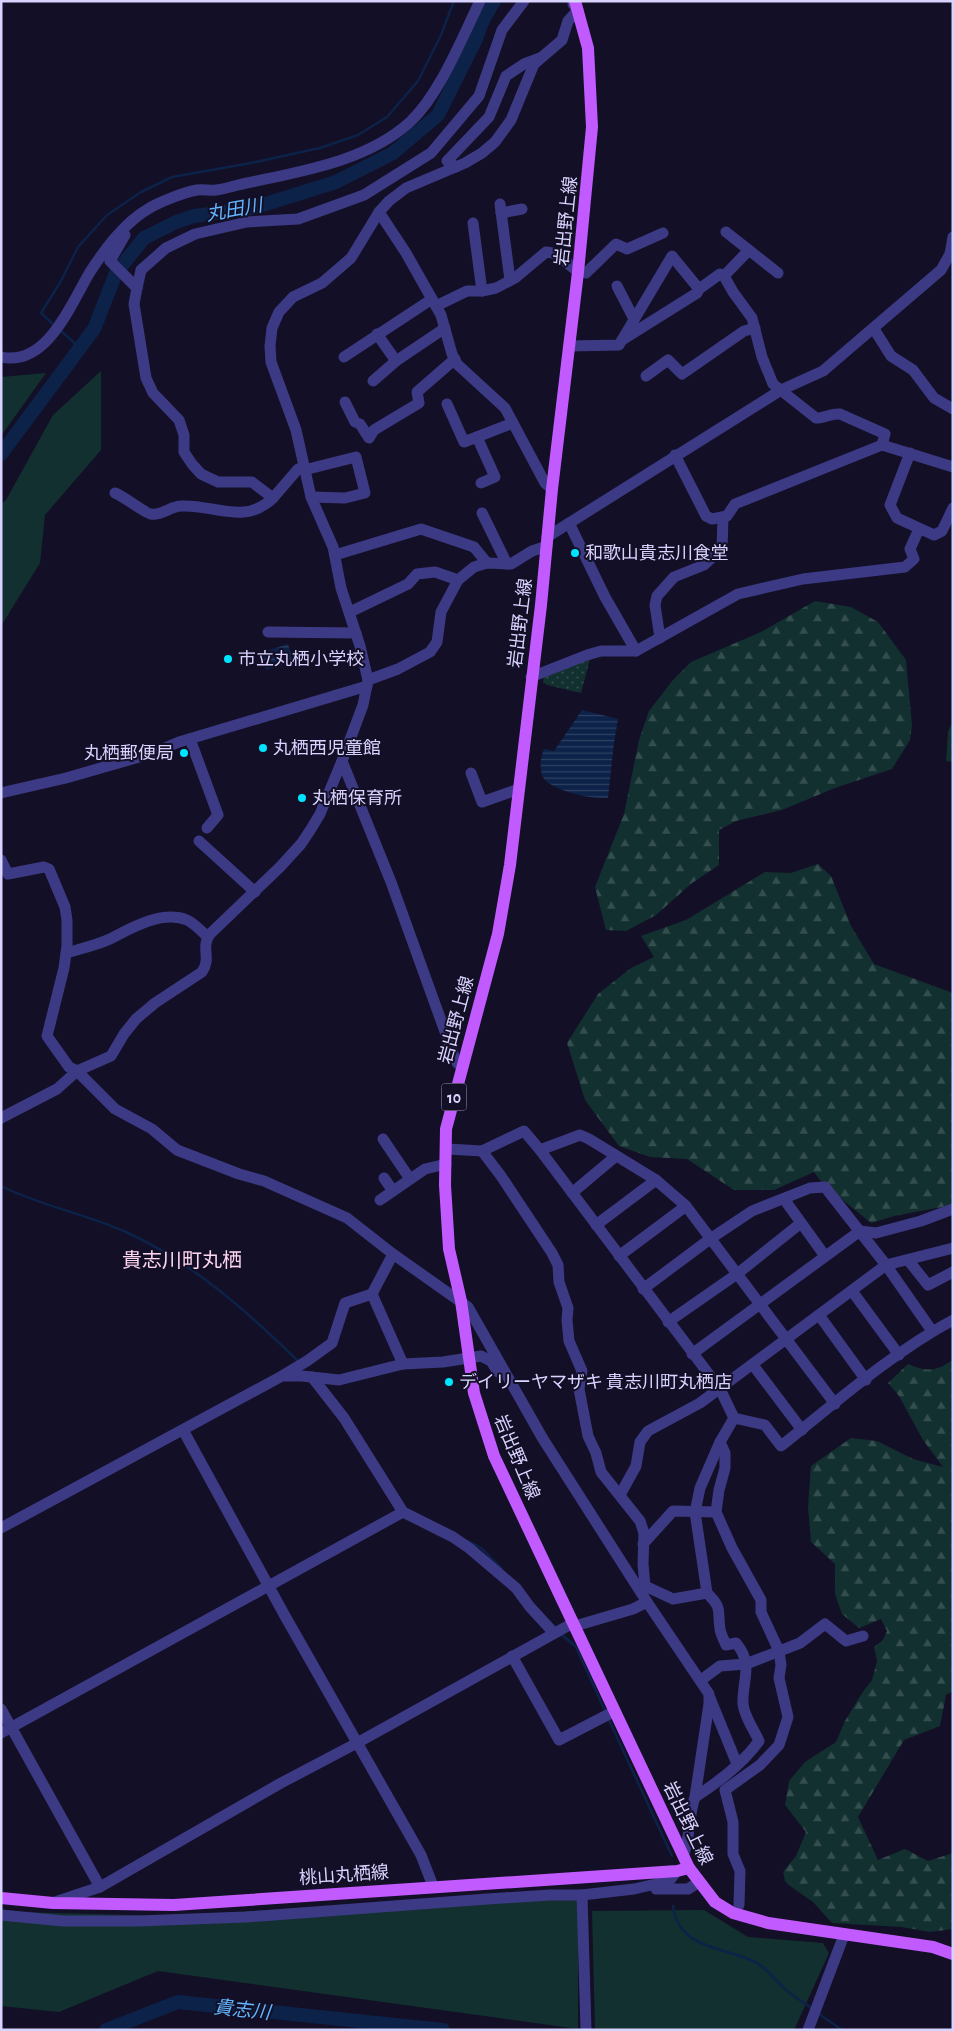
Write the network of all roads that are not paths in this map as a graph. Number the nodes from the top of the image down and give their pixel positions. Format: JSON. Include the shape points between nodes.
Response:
{"nodes":[{"id":1,"x":480,"y":1,"type":"edge"},
{"id":2,"x":524,"y":1,"type":"edge"},
{"id":3,"x":574,"y":4,"type":"edge"},
{"id":4,"x":542,"y":58,"type":"junction"},
{"id":5,"x":456,"y":167,"type":"junction"},
{"id":6,"x":522,"y":209,"type":"dead end"},
{"id":7,"x":379,"y":212,"type":"junction"},
{"id":8,"x":473,"y":223,"type":"dead end"},
{"id":9,"x":125,"y":226,"type":"junction"},
{"id":10,"x":726,"y":232,"type":"dead end"},
{"id":11,"x":663,"y":233,"type":"dead end"},
{"id":12,"x":953,"y":237,"type":"edge"},
{"id":13,"x":748,"y":250,"type":"junction"},
{"id":14,"x":578,"y":272,"type":"junction"},
{"id":15,"x":778,"y":273,"type":"dead end"},
{"id":16,"x":724,"y":276,"type":"junction"},
{"id":17,"x":510,"y":280,"type":"junction"},
{"id":18,"x":135,"y":285,"type":"junction"},
{"id":19,"x":617,"y":286,"type":"dead end"},
{"id":20,"x":699,"y":289,"type":"junction"},
{"id":21,"x":482,"y":291,"type":"junction"},
{"id":22,"x":434,"y":302,"type":"junction"},
{"id":23,"x":634,"y":319,"type":"junction"},
{"id":24,"x":445,"y":328,"type":"junction"},
{"id":25,"x":755,"y":328,"type":"junction"},
{"id":26,"x":874,"y":329,"type":"junction"},
{"id":27,"x":377,"y":334,"type":"junction"},
{"id":28,"x":622,"y":340,"type":"junction"},
{"id":29,"x":570,"y":346,"type":"junction"},
{"id":30,"x":1,"y":356,"type":"edge"},
{"id":31,"x":344,"y":357,"type":"dead end"},
{"id":32,"x":455,"y":360,"type":"junction"},
{"id":33,"x":396,"y":361,"type":"junction"},
{"id":34,"x":646,"y":376,"type":"dead end"},
{"id":35,"x":373,"y":381,"type":"dead end"},
{"id":36,"x":781,"y":390,"type":"junction"},
{"id":37,"x":345,"y":402,"type":"dead end"},
{"id":38,"x":447,"y":404,"type":"dead end"},
{"id":39,"x":953,"y":409,"type":"edge"},
{"id":40,"x":513,"y":423,"type":"junction"},
{"id":41,"x":477,"y":437,"type":"junction"},
{"id":42,"x":882,"y":445,"type":"junction"},
{"id":43,"x":910,"y":453,"type":"junction"},
{"id":44,"x":675,"y":455,"type":"junction"},
{"id":45,"x":304,"y":468,"type":"junction"},
{"id":46,"x":953,"y":468,"type":"edge"},
{"id":47,"x":481,"y":483,"type":"dead end"},
{"id":48,"x":552,"y":489,"type":"junction"},
{"id":49,"x":115,"y":493,"type":"dead end"},
{"id":50,"x":311,"y":497,"type":"junction"},
{"id":51,"x":273,"y":498,"type":"junction"},
{"id":52,"x":953,"y":508,"type":"edge"},
{"id":53,"x":482,"y":513,"type":"dead end"},
{"id":54,"x":723,"y":518,"type":"junction"},
{"id":55,"x":569,"y":523,"type":"junction"},
{"id":56,"x":919,"y":529,"type":"junction"},
{"id":57,"x":547,"y":542,"type":"junction"},
{"id":58,"x":335,"y":555,"type":"junction"},
{"id":59,"x":487,"y":564,"type":"junction"},
{"id":60,"x":507,"y":564,"type":"junction"},
{"id":61,"x":458,"y":580,"type":"junction"},
{"id":62,"x":350,"y":612,"type":"junction"},
{"id":63,"x":268,"y":632,"type":"dead end"},
{"id":64,"x":356,"y":633,"type":"junction"},
{"id":65,"x":660,"y":638,"type":"junction"},
{"id":66,"x":636,"y":652,"type":"junction"},
{"id":67,"x":531,"y":677,"type":"junction"},
{"id":68,"x":367,"y":683,"type":"junction"},
{"id":69,"x":190,"y":739,"type":"junction"},
{"id":70,"x":342,"y":761,"type":"junction"},
{"id":71,"x":471,"y":773,"type":"dead end"},
{"id":72,"x":519,"y":789,"type":"junction"},
{"id":73,"x":1,"y":793,"type":"edge"},
{"id":74,"x":207,"y":828,"type":"dead end"},
{"id":75,"x":198,"y":841,"type":"dead end"},
{"id":76,"x":1,"y":860,"type":"edge"},
{"id":77,"x":255,"y":892,"type":"junction"},
{"id":78,"x":208,"y":937,"type":"junction"},
{"id":79,"x":66,"y":953,"type":"junction"},
{"id":80,"x":462,"y":1067,"type":"junction"},
{"id":81,"x":77,"y":1072,"type":"junction"},
{"id":82,"x":1,"y":1118,"type":"edge"},
{"id":83,"x":383,"y":1139,"type":"dead end"},
{"id":84,"x":447,"y":1149,"type":"junction"},
{"id":85,"x":540,"y":1150,"type":"junction"},
{"id":86,"x":482,"y":1151,"type":"junction"},
{"id":87,"x":616,"y":1156,"type":"junction"},
{"id":88,"x":446,"y":1164,"type":"junction"},
{"id":89,"x":384,"y":1178,"type":"dead end"},
{"id":90,"x":410,"y":1179,"type":"junction"},
{"id":91,"x":656,"y":1180,"type":"junction"},
{"id":92,"x":393,"y":1191,"type":"junction"},
{"id":93,"x":572,"y":1193,"type":"junction"},
{"id":94,"x":784,"y":1199,"type":"junction"},
{"id":95,"x":380,"y":1200,"type":"dead end"},
{"id":96,"x":686,"y":1206,"type":"junction"},
{"id":97,"x":953,"y":1209,"type":"edge"},
{"id":98,"x":801,"y":1223,"type":"junction"},
{"id":99,"x":596,"y":1225,"type":"junction"},
{"id":100,"x":860,"y":1231,"type":"junction"},
{"id":101,"x":710,"y":1239,"type":"junction"},
{"id":102,"x":953,"y":1248,"type":"edge"},
{"id":103,"x":393,"y":1254,"type":"junction"},
{"id":104,"x":619,"y":1256,"type":"junction"},
{"id":105,"x":825,"y":1256,"type":"junction"},
{"id":106,"x":908,"y":1260,"type":"junction"},
{"id":107,"x":886,"y":1265,"type":"junction"},
{"id":108,"x":953,"y":1272,"type":"edge"},
{"id":109,"x":737,"y":1274,"type":"junction"},
{"id":110,"x":643,"y":1289,"type":"junction"},
{"id":111,"x":852,"y":1291,"type":"junction"},
{"id":112,"x":372,"y":1294,"type":"junction"},
{"id":113,"x":461,"y":1301,"type":"junction"},
{"id":114,"x":760,"y":1305,"type":"junction"},
{"id":115,"x":819,"y":1316,"type":"junction"},
{"id":116,"x":953,"y":1320,"type":"edge"},
{"id":117,"x":668,"y":1322,"type":"junction"},
{"id":118,"x":932,"y":1331,"type":"junction"},
{"id":119,"x":787,"y":1340,"type":"junction"},
{"id":120,"x":692,"y":1354,"type":"junction"},
{"id":121,"x":899,"y":1355,"type":"junction"},
{"id":122,"x":470,"y":1358,"type":"junction"},
{"id":123,"x":403,"y":1364,"type":"junction"},
{"id":124,"x":753,"y":1365,"type":"junction"},
{"id":125,"x":282,"y":1376,"type":"junction"},
{"id":126,"x":312,"y":1377,"type":"junction"},
{"id":127,"x":507,"y":1377,"type":"junction"},
{"id":128,"x":866,"y":1380,"type":"junction"},
{"id":129,"x":720,"y":1389,"type":"junction"},
{"id":130,"x":835,"y":1404,"type":"junction"},
{"id":131,"x":734,"y":1418,"type":"junction"},
{"id":132,"x":183,"y":1430,"type":"junction"},
{"id":133,"x":802,"y":1430,"type":"junction"},
{"id":134,"x":720,"y":1442,"type":"junction"},
{"id":135,"x":620,"y":1495,"type":"junction"},
{"id":136,"x":403,"y":1512,"type":"junction"},
{"id":137,"x":695,"y":1512,"type":"junction"},
{"id":138,"x":716,"y":1512,"type":"junction"},
{"id":139,"x":1,"y":1528,"type":"edge"},
{"id":140,"x":643,"y":1544,"type":"junction"},
{"id":141,"x":269,"y":1587,"type":"junction"},
{"id":142,"x":645,"y":1593,"type":"junction"},
{"id":143,"x":707,"y":1593,"type":"junction"},
{"id":144,"x":574,"y":1625,"type":"junction"},
{"id":145,"x":554,"y":1633,"type":"junction"},
{"id":146,"x":863,"y":1636,"type":"dead end"},
{"id":147,"x":779,"y":1651,"type":"junction"},
{"id":148,"x":512,"y":1656,"type":"junction"},
{"id":149,"x":746,"y":1664,"type":"junction"},
{"id":150,"x":701,"y":1680,"type":"junction"},
{"id":151,"x":708,"y":1694,"type":"junction"},
{"id":152,"x":1,"y":1709,"type":"edge"},
{"id":153,"x":615,"y":1710,"type":"junction"},
{"id":154,"x":6,"y":1730,"type":"edge"},
{"id":155,"x":759,"y":1741,"type":"junction"},
{"id":156,"x":357,"y":1743,"type":"junction"},
{"id":157,"x":774,"y":1750,"type":"junction"},
{"id":158,"x":737,"y":1764,"type":"junction"},
{"id":159,"x":695,"y":1797,"type":"junction"},
{"id":160,"x":683,"y":1856,"type":"junction"},
{"id":161,"x":683,"y":1870,"type":"junction"},
{"id":162,"x":699,"y":1882,"type":"junction"},
{"id":163,"x":433,"y":1886,"type":"junction"},
{"id":164,"x":100,"y":1887,"type":"junction"},
{"id":165,"x":634,"y":1889,"type":"junction"},
{"id":166,"x":582,"y":1896,"type":"junction"},
{"id":167,"x":1,"y":1898,"type":"edge"},
{"id":168,"x":53,"y":1903,"type":"junction"},
{"id":169,"x":739,"y":1905,"type":"dead end"},
{"id":170,"x":1,"y":1915,"type":"edge"},
{"id":171,"x":844,"y":1935,"type":"junction"},
{"id":172,"x":953,"y":1954,"type":"edge"},
{"id":173,"x":586,"y":2030,"type":"edge"},
{"id":174,"x":808,"y":2030,"type":"edge"}],
"edges":[{"from":1,"to":9,"type":"street","via":[[430,98],[410,122],[374,147],[301,172],[216,190],[197,190],[149,208]]},
{"from":2,"to":18,"type":"street","via":[[502,30],[479,96],[431,153],[364,195],[298,219],[246,222],[195,234],[166,248],[141,270]]},
{"from":3,"to":4,"type":"street","via":[[562,40]]},
{"from":3,"to":14,"type":"main road","name":"岩出野上線","number":"10","via":[[589,56],[592,127]]},
{"from":4,"to":5,"type":"street","via":[[534,64],[512,120],[495,142]]},
{"from":4,"to":5,"type":"street","via":[[524,64],[506,76],[489,117],[447,161]]},
{"from":5,"to":7,"type":"street","via":[[406,188]]},
{"from":6,"to":17,"type":"street","via":[[501,209]]},
{"from":7,"to":22,"type":"street"},
{"from":7,"to":45,"type":"street","via":[[351,258],[322,283],[293,297],[279,312],[272,328],[271,362],[296,430]]},
{"from":8,"to":21,"type":"street"},
{"from":9,"to":18,"type":"street","via":[[125,237],[110,261]]},
{"from":9,"to":30,"type":"street","via":[[91,271],[54,333],[34,352],[13,359]]},
{"from":10,"to":13,"type":"street"},
{"from":11,"to":14,"type":"street","via":[[627,249],[616,244],[586,273]]},
{"from":12,"to":26,"type":"street","via":[[950,254],[941,270]]},
{"from":13,"to":15,"type":"street"},
{"from":13,"to":16,"type":"street"},
{"from":14,"to":17,"type":"street","via":[[555,252],[546,252]]},
{"from":14,"to":29,"type":"main road","name":"岩出野上線","number":"10"},
{"from":16,"to":20,"type":"street","via":[[720,274]]},
{"from":16,"to":25,"type":"street","via":[[752,318]]},
{"from":17,"to":21,"type":"street"},
{"from":18,"to":51,"type":"street","via":[[134,304],[146,378],[153,393],[179,420],[184,435],[184,452],[201,474],[218,482],[252,482]]},
{"from":19,"to":23,"type":"street"},
{"from":20,"to":23,"type":"street","via":[[672,256]]},
{"from":20,"to":28,"type":"street"},
{"from":21,"to":22,"type":"street","via":[[467,290]]},
{"from":22,"to":24,"type":"street"},
{"from":22,"to":27,"type":"street"},
{"from":23,"to":28,"type":"street"},
{"from":24,"to":32,"type":"street"},
{"from":24,"to":33,"type":"street"},
{"from":25,"to":34,"type":"street","via":[[744,330],[682,374],[668,360]]},
{"from":25,"to":36,"type":"street","via":[[773,384]]},
{"from":26,"to":36,"type":"street","via":[[823,371]]},
{"from":26,"to":39,"type":"street","via":[[891,356],[914,370],[934,398]]},
{"from":27,"to":31,"type":"street"},
{"from":27,"to":33,"type":"street"},
{"from":28,"to":29,"type":"street","via":[[619,345]]},
{"from":29,"to":48,"type":"main road","name":"岩出野上線","number":"10"},
{"from":32,"to":37,"type":"street","via":[[418,392],[419,403],[374,430],[369,438],[355,422]]},
{"from":32,"to":40,"type":"street","via":[[505,408]]},
{"from":33,"to":35,"type":"street"},
{"from":36,"to":42,"type":"street","via":[[816,418],[840,414],[885,434]]},
{"from":36,"to":44,"type":"street"},
{"from":38,"to":41,"type":"street","via":[[464,442]]},
{"from":40,"to":41,"type":"street"},
{"from":40,"to":48,"type":"street","via":[[545,483]]},
{"from":41,"to":47,"type":"street","via":[[495,477]]},
{"from":42,"to":43,"type":"street"},
{"from":42,"to":54,"type":"street","via":[[735,504]]},
{"from":43,"to":46,"type":"street"},
{"from":43,"to":56,"type":"street","via":[[890,505],[897,518]]},
{"from":44,"to":54,"type":"street","via":[[706,516]]},
{"from":44,"to":55,"type":"street"},
{"from":45,"to":50,"type":"street"},
{"from":45,"to":50,"type":"street","via":[[356,457],[365,493],[345,498]]},
{"from":45,"to":51,"type":"street","via":[[298,469]]},
{"from":48,"to":57,"type":"main road","name":"岩出野上線","number":"10"},
{"from":49,"to":51,"type":"street","via":[[149,514],[179,506],[242,513],[256,510]]},
{"from":50,"to":58,"type":"street"},
{"from":52,"to":56,"type":"street","via":[[942,532],[934,535]]},
{"from":53,"to":60,"type":"street"},
{"from":54,"to":65,"type":"street","via":[[722,548],[704,564],[674,577],[657,596],[655,605]]},
{"from":55,"to":57,"type":"street"},
{"from":55,"to":66,"type":"street"},
{"from":56,"to":65,"type":"street","via":[[910,549],[914,559],[905,567],[803,579],[738,594]]},
{"from":57,"to":60,"type":"street"},
{"from":57,"to":67,"type":"main road","name":"岩出野上線","number":"10"},
{"from":58,"to":59,"type":"street","via":[[421,529],[474,547]]},
{"from":58,"to":62,"type":"street","via":[[341,588]]},
{"from":59,"to":60,"type":"street"},
{"from":59,"to":61,"type":"street","via":[[474,567]]},
{"from":61,"to":62,"type":"street","via":[[435,572],[417,574],[408,584]]},
{"from":61,"to":68,"type":"street","via":[[441,612],[437,642],[430,652]]},
{"from":62,"to":64,"type":"street"},
{"from":63,"to":64,"type":"street"},
{"from":64,"to":68,"type":"street"},
{"from":65,"to":66,"type":"street"},
{"from":66,"to":67,"type":"street","via":[[594,653]]},
{"from":67,"to":72,"type":"main road","name":"岩出野上線","number":"10"},
{"from":68,"to":69,"type":"street"},
{"from":68,"to":70,"type":"street"},
{"from":69,"to":73,"type":"street","via":[[66,778]]},
{"from":69,"to":74,"type":"street","via":[[218,815]]},
{"from":70,"to":77,"type":"street","via":[[320,814],[301,844]]},
{"from":70,"to":80,"type":"street","via":[[391,882],[452,1051]]},
{"from":71,"to":72,"type":"street","via":[[482,802]]},
{"from":72,"to":80,"type":"main road","name":"岩出野上線","number":"10","via":[[498,934]]},
{"from":75,"to":77,"type":"street"},
{"from":76,"to":79,"type":"street","via":[[8,874],[44,867],[49,869],[66,914]]},
{"from":77,"to":78,"type":"street"},
{"from":78,"to":79,"type":"street","via":[[188,920],[154,920]]},
{"from":78,"to":81,"type":"street","via":[[205,941],[207,965],[202,972],[136,1019],[111,1056]]},
{"from":79,"to":81,"type":"street","via":[[47,1036],[69,1067]]},
{"from":80,"to":84,"type":"main road","name":"岩出野上線","number":"10","via":[[446,1129]]},
{"from":81,"to":82,"type":"street","via":[[57,1089]]},
{"from":81,"to":103,"type":"street","via":[[115,1109],[152,1128],[177,1150],[264,1181],[347,1218]]},
{"from":83,"to":90,"type":"street"},
{"from":84,"to":86,"type":"street"},
{"from":84,"to":88,"type":"main road","name":"岩出野上線","number":"10"},
{"from":85,"to":86,"type":"street","via":[[524,1131]]},
{"from":85,"to":87,"type":"street","via":[[580,1135]]},
{"from":85,"to":93,"type":"street"},
{"from":86,"to":135,"type":"street","via":[[558,1265],[559,1282],[568,1308],[569,1342],[582,1371],[579,1389],[588,1436],[600,1472]]},
{"from":87,"to":91,"type":"street"},
{"from":87,"to":93,"type":"street"},
{"from":88,"to":90,"type":"street","via":[[424,1169]]},
{"from":88,"to":113,"type":"main road","name":"岩出野上線","number":"10","via":[[449,1249]]},
{"from":89,"to":92,"type":"street"},
{"from":90,"to":92,"type":"street"},
{"from":91,"to":96,"type":"street"},
{"from":91,"to":99,"type":"street"},
{"from":92,"to":95,"type":"street"},
{"from":93,"to":99,"type":"street"},
{"from":94,"to":98,"type":"street"},
{"from":94,"to":100,"type":"street","via":[[810,1188],[825,1187]]},
{"from":94,"to":101,"type":"street","via":[[752,1211]]},
{"from":96,"to":101,"type":"street"},
{"from":96,"to":104,"type":"street"},
{"from":97,"to":100,"type":"street","via":[[876,1233]]},
{"from":98,"to":105,"type":"street"},
{"from":98,"to":109,"type":"street"},
{"from":99,"to":104,"type":"street"},
{"from":100,"to":105,"type":"street"},
{"from":100,"to":107,"type":"street"},
{"from":101,"to":109,"type":"street"},
{"from":101,"to":110,"type":"street"},
{"from":102,"to":106,"type":"street"},
{"from":103,"to":112,"type":"street"},
{"from":103,"to":113,"type":"street"},
{"from":104,"to":110,"type":"street"},
{"from":105,"to":114,"type":"street"},
{"from":106,"to":107,"type":"street"},
{"from":106,"to":108,"type":"street","via":[[928,1285]]},
{"from":107,"to":111,"type":"street"},
{"from":107,"to":118,"type":"street"},
{"from":109,"to":114,"type":"street"},
{"from":109,"to":117,"type":"street"},
{"from":110,"to":117,"type":"street"},
{"from":111,"to":115,"type":"street"},
{"from":111,"to":121,"type":"street"},
{"from":112,"to":123,"type":"street"},
{"from":112,"to":125,"type":"street","via":[[345,1303],[332,1343]]},
{"from":113,"to":122,"type":"main road","name":"岩出野上線","number":"10"},
{"from":113,"to":127,"type":"street","via":[[468,1306]]},
{"from":114,"to":119,"type":"street"},
{"from":114,"to":120,"type":"street"},
{"from":115,"to":119,"type":"street"},
{"from":115,"to":128,"type":"street"},
{"from":116,"to":118,"type":"street"},
{"from":117,"to":120,"type":"street"},
{"from":118,"to":121,"type":"street"},
{"from":119,"to":124,"type":"street"},
{"from":119,"to":130,"type":"street"},
{"from":120,"to":129,"type":"street"},
{"from":121,"to":128,"type":"street"},
{"from":122,"to":123,"type":"street"},
{"from":122,"to":127,"type":"street","via":[[481,1356],[491,1362],[499,1375]]},
{"from":122,"to":144,"type":"main road","name":"岩出野上線","number":"10","via":[[474,1393],[494,1456]]},
{"from":123,"to":126,"type":"street","via":[[339,1380]]},
{"from":124,"to":129,"type":"street"},
{"from":124,"to":133,"type":"street"},
{"from":125,"to":126,"type":"street"},
{"from":125,"to":132,"type":"street"},
{"from":126,"to":136,"type":"street","via":[[344,1418]]},
{"from":127,"to":142,"type":"street","via":[[539,1432]]},
{"from":128,"to":130,"type":"street"},
{"from":129,"to":131,"type":"street"},
{"from":129,"to":135,"type":"street","via":[[648,1431],[640,1442],[636,1466]]},
{"from":130,"to":133,"type":"street"},
{"from":131,"to":133,"type":"street","via":[[766,1425],[781,1446]]},
{"from":131,"to":134,"type":"street"},
{"from":132,"to":139,"type":"street"},
{"from":132,"to":141,"type":"street"},
{"from":134,"to":137,"type":"street","via":[[700,1488]]},
{"from":134,"to":138,"type":"street","via":[[725,1453],[725,1468]]},
{"from":135,"to":140,"type":"street","via":[[640,1521]]},
{"from":136,"to":141,"type":"street"},
{"from":136,"to":145,"type":"street","via":[[469,1548],[516,1588]]},
{"from":137,"to":138,"type":"street"},
{"from":137,"to":140,"type":"street","via":[[673,1511]]},
{"from":137,"to":143,"type":"street"},
{"from":138,"to":147,"type":"street","via":[[761,1600],[760,1612]]},
{"from":140,"to":142,"type":"street"},
{"from":141,"to":154,"type":"street"},
{"from":141,"to":156,"type":"street"},
{"from":142,"to":143,"type":"street","via":[[673,1599]]},
{"from":142,"to":144,"type":"street","via":[[633,1609]]},
{"from":142,"to":150,"type":"street"},
{"from":143,"to":149,"type":"street","via":[[720,1611],[720,1630],[726,1645],[736,1643],[744,1652]]},
{"from":144,"to":145,"type":"street"},
{"from":144,"to":153,"type":"main road","name":"岩出野上線","number":"10"},
{"from":145,"to":148,"type":"street"},
{"from":146,"to":147,"type":"street","via":[[846,1641],[825,1624],[800,1643]]},
{"from":147,"to":149,"type":"street"},
{"from":147,"to":157,"type":"street","via":[[779,1678],[788,1717],[779,1745]]},
{"from":148,"to":153,"type":"street","via":[[559,1740]]},
{"from":148,"to":156,"type":"street"},
{"from":149,"to":150,"type":"street","via":[[720,1666]]},
{"from":149,"to":155,"type":"street","via":[[743,1706]]},
{"from":150,"to":151,"type":"street"},
{"from":151,"to":158,"type":"street"},
{"from":151,"to":159,"type":"street"},
{"from":152,"to":154,"type":"street"},
{"from":153,"to":160,"type":"main road","name":"岩出野上線","number":"10"},
{"from":154,"to":164,"type":"street"},
{"from":155,"to":157,"type":"street","via":[[766,1742]]},
{"from":155,"to":158,"type":"street"},
{"from":156,"to":163,"type":"street","via":[[421,1855]]},
{"from":156,"to":164,"type":"street"},
{"from":157,"to":169,"type":"street","via":[[760,1765],[725,1790],[732,1822],[733,1854],[740,1870]]},
{"from":158,"to":159,"type":"street"},
{"from":159,"to":160,"type":"street"},
{"from":160,"to":161,"type":"main road","name":"岩出野上線","number":"10"},
{"from":161,"to":162,"type":"main road","name":"岩出野上線","number":"10"},
{"from":161,"to":163,"type":"main road","name":"桃山丸栖線"},
{"from":161,"to":165,"type":"street","via":[[669,1881]]},
{"from":162,"to":165,"type":"street","via":[[688,1889]]},
{"from":162,"to":171,"type":"main road","name":"岩出野上線","number":"10","via":[[715,1902],[733,1913],[768,1923]]},
{"from":163,"to":168,"type":"main road","name":"桃山丸栖線","via":[[174,1905]]},
{"from":164,"to":168,"type":"street"},
{"from":165,"to":166,"type":"street"},
{"from":166,"to":170,"type":"street","via":[[496,1898],[246,1917],[63,1921]]},
{"from":166,"to":173,"type":"street"},
{"from":167,"to":168,"type":"main road","name":"桃山丸栖線"},
{"from":171,"to":172,"type":"main road","name":"岩出野上線","number":"10","via":[[933,1947]]},
{"from":171,"to":174,"type":"street"}]}
